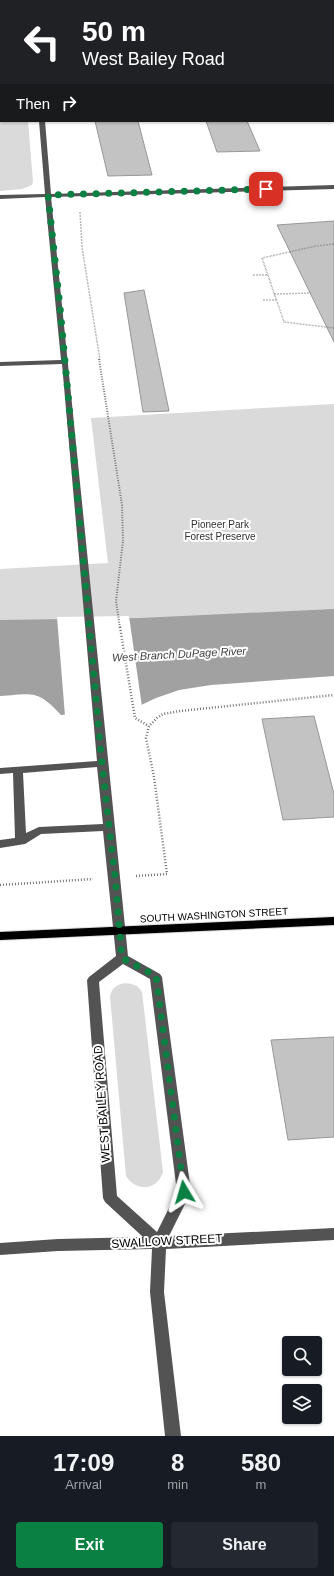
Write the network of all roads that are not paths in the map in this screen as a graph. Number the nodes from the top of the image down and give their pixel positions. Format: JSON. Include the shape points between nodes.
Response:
{"nodes":[{"id":1,"x":42,"y":122,"type":"edge"},
{"id":2,"x":334,"y":187,"type":"edge"},
{"id":3,"x":48,"y":195,"type":"junction"},
{"id":4,"x":0,"y":197,"type":"edge"},
{"id":5,"x":64,"y":362,"type":"junction"},
{"id":6,"x":0,"y":364,"type":"edge"},
{"id":7,"x":102,"y":764,"type":"junction"},
{"id":8,"x":18,"y":770,"type":"junction"},
{"id":9,"x":0,"y":771,"type":"edge"},
{"id":10,"x":109,"y":827,"type":"junction"},
{"id":11,"x":21,"y":841,"type":"junction"},
{"id":12,"x":0,"y":844,"type":"edge"},
{"id":13,"x":334,"y":922,"type":"edge"},
{"id":14,"x":120,"y":931,"type":"junction"},
{"id":15,"x":0,"y":936,"type":"edge"},
{"id":16,"x":122,"y":958,"type":"junction"},
{"id":17,"x":334,"y":1234,"type":"edge"},
{"id":18,"x":159,"y":1243,"type":"junction"},
{"id":19,"x":0,"y":1249,"type":"edge"},
{"id":20,"x":173,"y":1436,"type":"edge"}],
"edges":[{"from":1,"to":3,"type":"street"},
{"from":2,"to":3,"type":"street"},
{"from":3,"to":4,"type":"street"},
{"from":3,"to":5,"type":"street"},
{"from":5,"to":6,"type":"street"},
{"from":5,"to":7,"type":"street"},
{"from":7,"to":8,"type":"street"},
{"from":7,"to":10,"type":"street"},
{"from":8,"to":9,"type":"street"},
{"from":8,"to":11,"type":"street"},
{"from":10,"to":11,"type":"street","via":[[39,831]]},
{"from":10,"to":14,"type":"street"},
{"from":11,"to":12,"type":"street"},
{"from":13,"to":14,"type":"main road","name":"SOUTH WASHINGTON STREET"},
{"from":14,"to":15,"type":"main road","name":"SOUTH WASHINGTON STREET"},
{"from":14,"to":16,"type":"street"},
{"from":16,"to":18,"type":"street","via":[[156,976],[159,998],[184,1192]]},
{"from":16,"to":18,"type":"street","name":"WEST BAILEY ROAD","via":[[93,980],[110,1198]]},
{"from":17,"to":18,"type":"street","name":"SWALLOW STREET"},
{"from":18,"to":19,"type":"street","name":"SWALLOW STREET"},
{"from":18,"to":20,"type":"street","via":[[157,1292]]}]}
